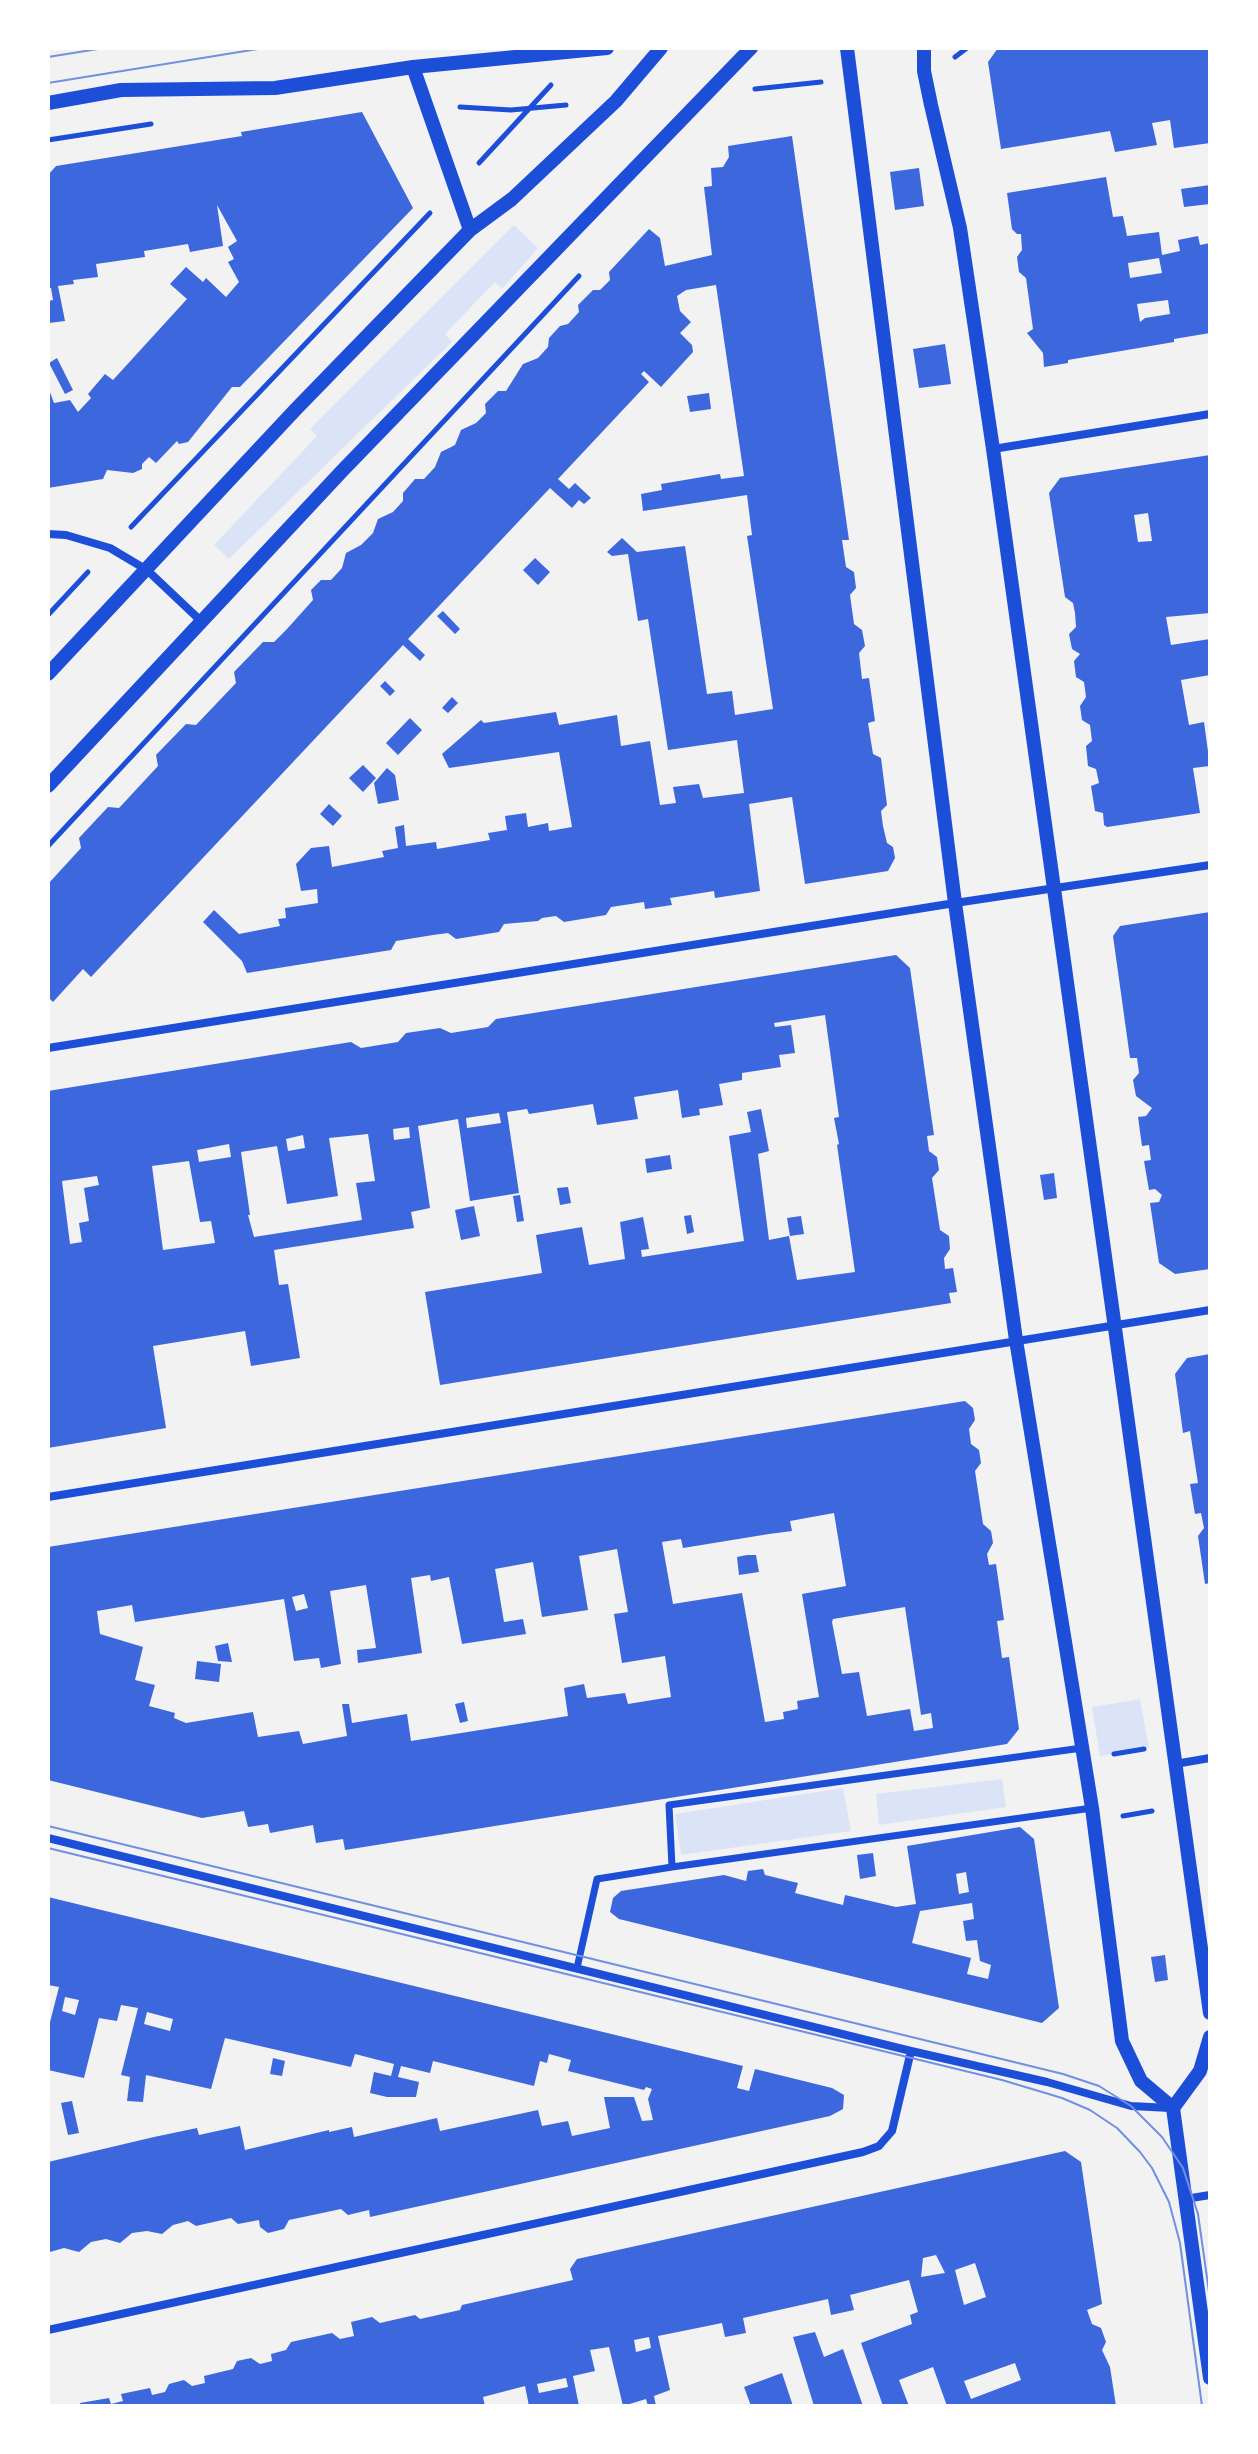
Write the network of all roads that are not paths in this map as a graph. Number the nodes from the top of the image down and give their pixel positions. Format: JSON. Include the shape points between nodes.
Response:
{"nodes":[{"id":1,"x":607,"y":48,"type":"edge"},
{"id":2,"x":661,"y":48,"type":"edge"},
{"id":3,"x":751,"y":48,"type":"edge"},
{"id":4,"x":847,"y":48,"type":"edge"},
{"id":5,"x":924,"y":48,"type":"edge"},
{"id":6,"x":413,"y":67,"type":"junction"},
{"id":7,"x":48,"y":103,"type":"edge"},
{"id":8,"x":470,"y":230,"type":"junction"},
{"id":9,"x":1210,"y":414,"type":"edge"},
{"id":10,"x":993,"y":449,"type":"junction"},
{"id":11,"x":48,"y":534,"type":"edge"},
{"id":12,"x":147,"y":570,"type":"junction"},
{"id":13,"x":202,"y":622,"type":"junction"},
{"id":14,"x":48,"y":674,"type":"edge"},
{"id":15,"x":48,"y":786,"type":"edge"},
{"id":16,"x":1210,"y":865,"type":"edge"},
{"id":17,"x":1053,"y":889,"type":"junction"},
{"id":18,"x":955,"y":903,"type":"junction"},
{"id":19,"x":48,"y":1048,"type":"edge"},
{"id":20,"x":1210,"y":1310,"type":"edge"},
{"id":21,"x":1114,"y":1325,"type":"junction"},
{"id":22,"x":1016,"y":1340,"type":"junction"},
{"id":23,"x":48,"y":1497,"type":"edge"},
{"id":24,"x":1083,"y":1753,"type":"junction"},
{"id":25,"x":1210,"y":1758,"type":"edge"},
{"id":26,"x":1175,"y":1764,"type":"junction"},
{"id":27,"x":1093,"y":1815,"type":"junction"},
{"id":28,"x":48,"y":1838,"type":"edge"},
{"id":29,"x":672,"y":1867,"type":"junction"},
{"id":30,"x":577,"y":1968,"type":"junction"},
{"id":31,"x":1210,"y":2013,"type":"edge"},
{"id":32,"x":1210,"y":2037,"type":"edge"},
{"id":33,"x":911,"y":2051,"type":"junction"},
{"id":34,"x":1173,"y":2108,"type":"junction"},
{"id":35,"x":1210,"y":2195,"type":"edge"},
{"id":36,"x":1185,"y":2199,"type":"junction"},
{"id":37,"x":48,"y":2330,"type":"edge"},
{"id":38,"x":1210,"y":2378,"type":"edge"}],
"edges":[{"from":1,"to":6,"type":"street"},
{"from":2,"to":8,"type":"street","via":[[616,101],[512,199]]},
{"from":3,"to":13,"type":"street"},
{"from":4,"to":18,"type":"street"},
{"from":5,"to":10,"type":"street","via":[[927,86],[960,228]]},
{"from":6,"to":7,"type":"street","via":[[275,88],[121,90]]},
{"from":6,"to":8,"type":"street"},
{"from":8,"to":12,"type":"street"},
{"from":9,"to":10,"type":"street"},
{"from":10,"to":17,"type":"street"},
{"from":11,"to":12,"type":"street","via":[[110,548]]},
{"from":12,"to":13,"type":"street"},
{"from":12,"to":14,"type":"street"},
{"from":13,"to":15,"type":"street"},
{"from":16,"to":17,"type":"street"},
{"from":17,"to":18,"type":"street"},
{"from":17,"to":21,"type":"street"},
{"from":18,"to":19,"type":"street"},
{"from":18,"to":22,"type":"street"},
{"from":20,"to":21,"type":"street"},
{"from":21,"to":22,"type":"street"},
{"from":21,"to":26,"type":"street"},
{"from":22,"to":23,"type":"street"},
{"from":22,"to":24,"type":"street"},
{"from":24,"to":27,"type":"street"},
{"from":24,"to":29,"type":"street","via":[[669,1805]]},
{"from":25,"to":26,"type":"street"},
{"from":26,"to":31,"type":"street"},
{"from":27,"to":29,"type":"street"},
{"from":27,"to":34,"type":"street","via":[[1122,2041],[1141,2081]]},
{"from":28,"to":30,"type":"street"},
{"from":29,"to":30,"type":"street","via":[[597,1879]]},
{"from":30,"to":33,"type":"street"},
{"from":32,"to":34,"type":"street","via":[[1200,2071]]},
{"from":33,"to":34,"type":"street","via":[[1131,2106]]},
{"from":33,"to":37,"type":"street","via":[[892,2131],[879,2146],[863,2152]]},
{"from":34,"to":36,"type":"street"},
{"from":35,"to":36,"type":"street"},
{"from":36,"to":38,"type":"street"}]}
